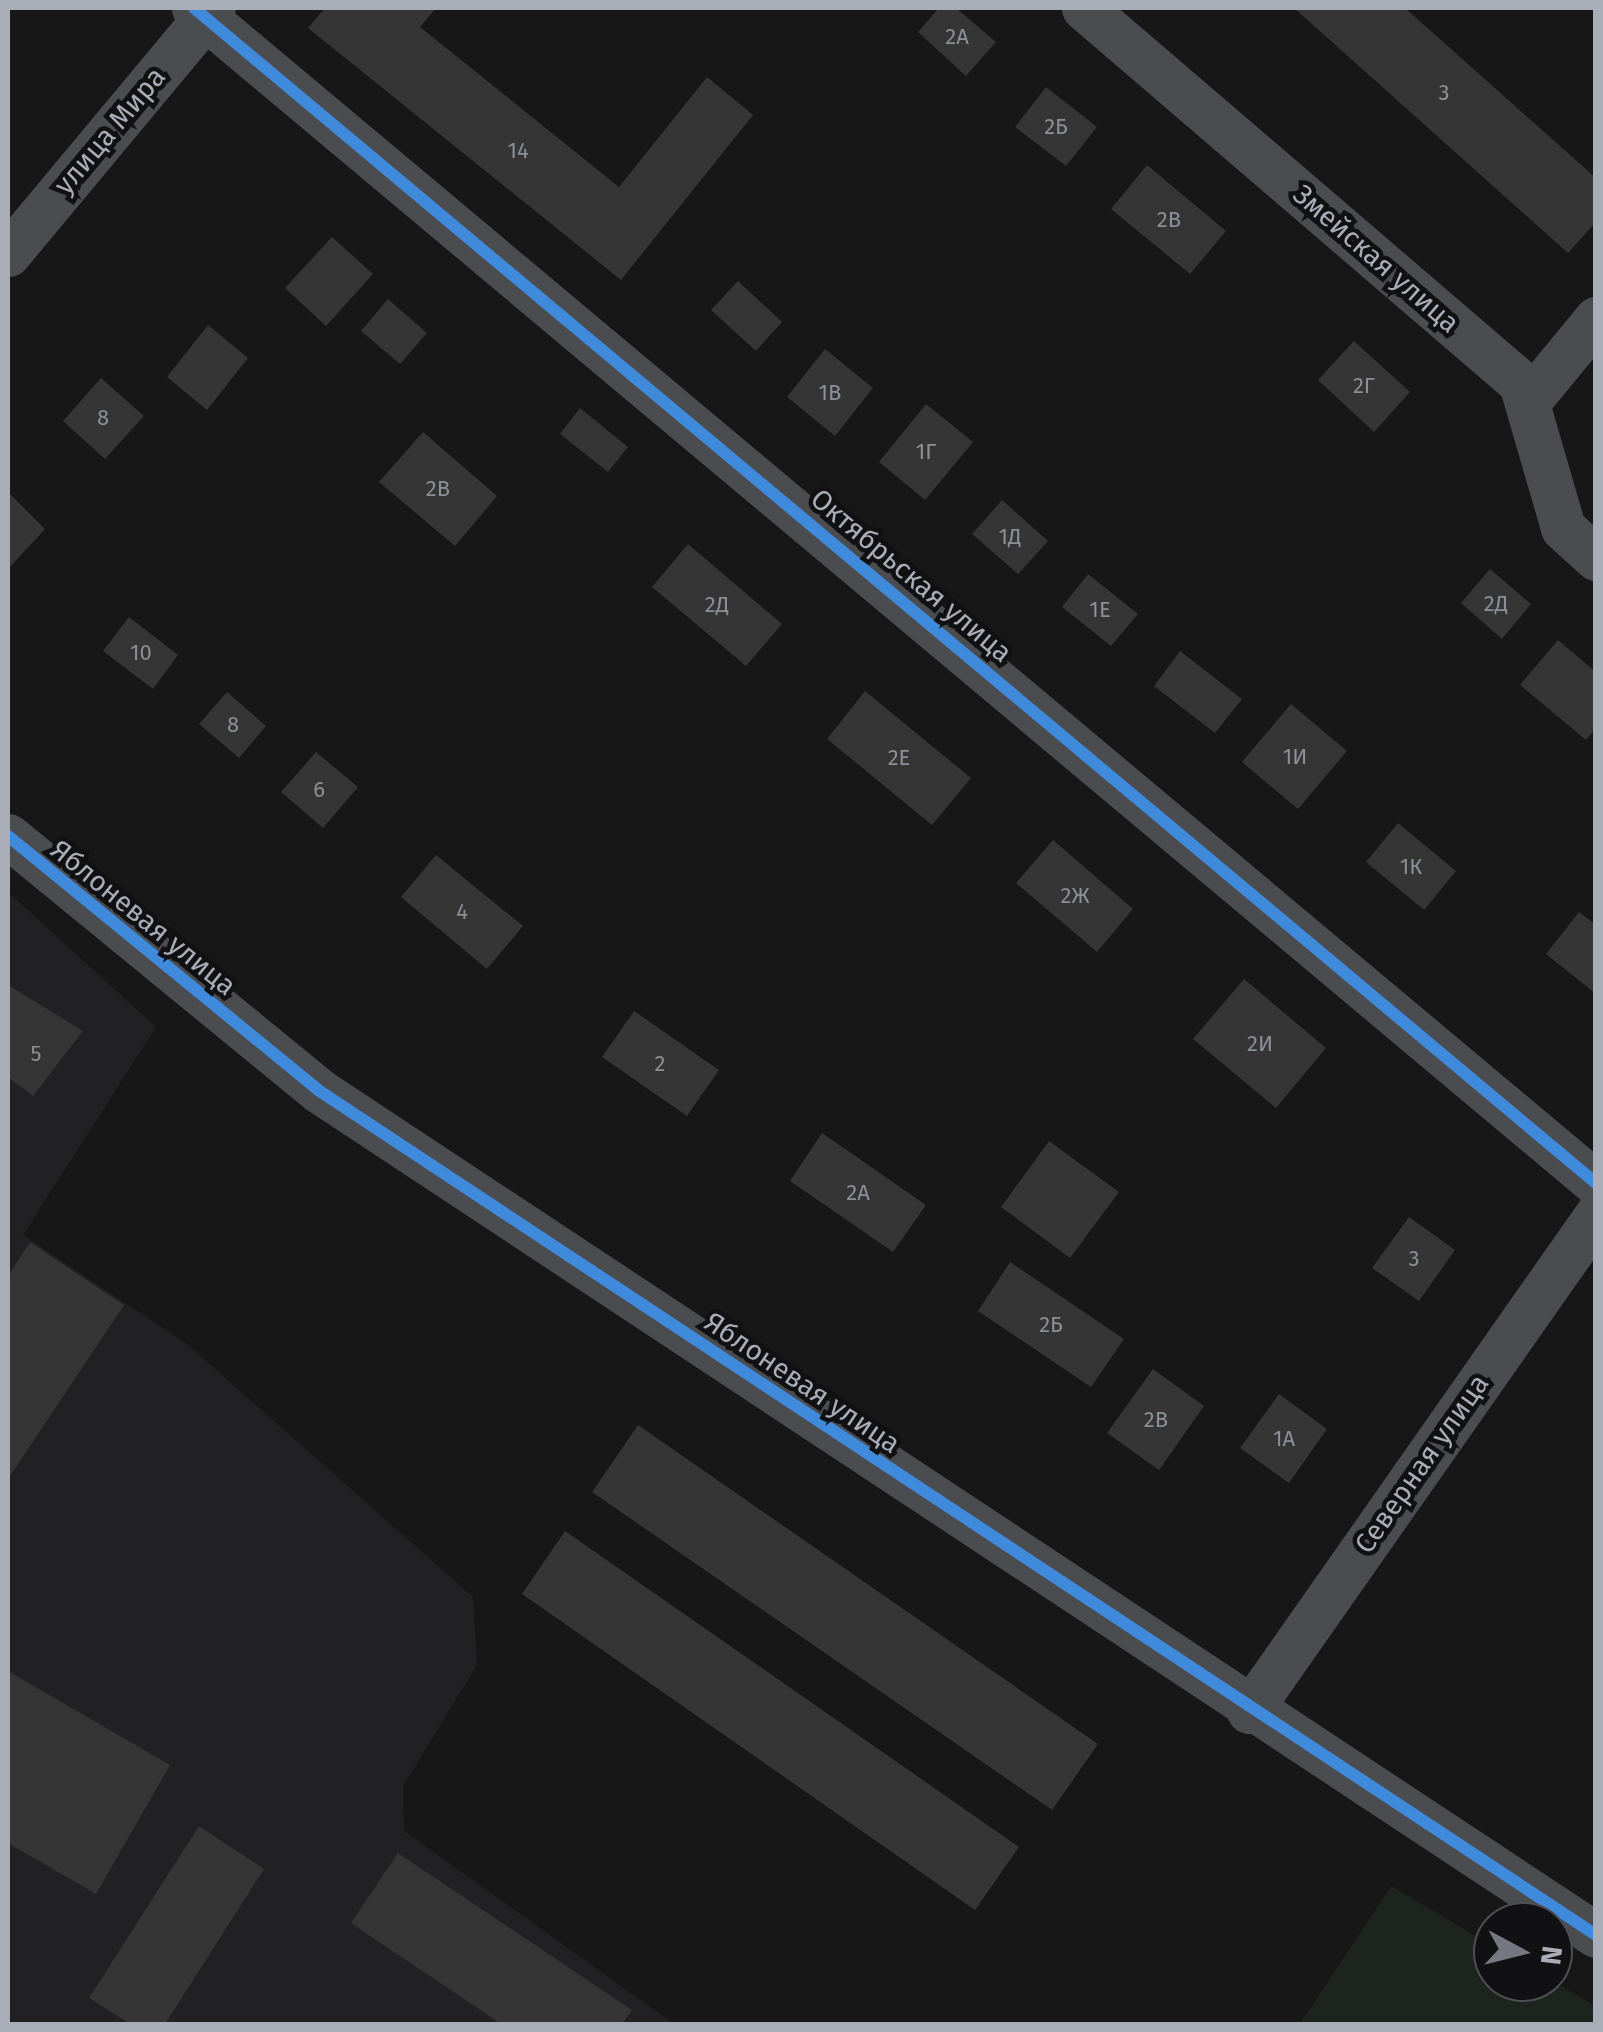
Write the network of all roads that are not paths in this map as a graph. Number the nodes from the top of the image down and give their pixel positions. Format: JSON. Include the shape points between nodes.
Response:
{"nodes":[{"id":1,"x":1084,"y":8,"type":"edge"},
{"id":2,"x":204,"y":11,"type":"edge"},
{"id":3,"x":8,"y":254,"type":"edge"},
{"id":4,"x":1596,"y":319,"type":"edge"},
{"id":5,"x":1527,"y":402,"type":"junction"},
{"id":6,"x":1596,"y":558,"type":"edge"},
{"id":7,"x":8,"y":836,"type":"edge"},
{"id":8,"x":1596,"y":1183,"type":"edge"},
{"id":9,"x":1596,"y":1216,"type":"edge"},
{"id":10,"x":1249,"y":1711,"type":"junction"},
{"id":11,"x":1596,"y":1935,"type":"edge"}],
"edges":[{"from":1,"to":5,"type":"street","name":"Змейская улица","via":[[1521,383]]},
{"from":2,"to":3,"type":"street","name":"улица Мира"},
{"from":2,"to":8,"type":"street","name":"Октябрьская улица"},
{"from":4,"to":5,"type":"street"},
{"from":5,"to":6,"type":"street","name":"Змейская улица","via":[[1563,528]]},
{"from":7,"to":10,"type":"street","name":"Яблоневая улица","via":[[318,1090]]},
{"from":9,"to":10,"type":"street","name":"Северная улица"},
{"from":10,"to":11,"type":"street","name":"Яблоневая улица"}]}
